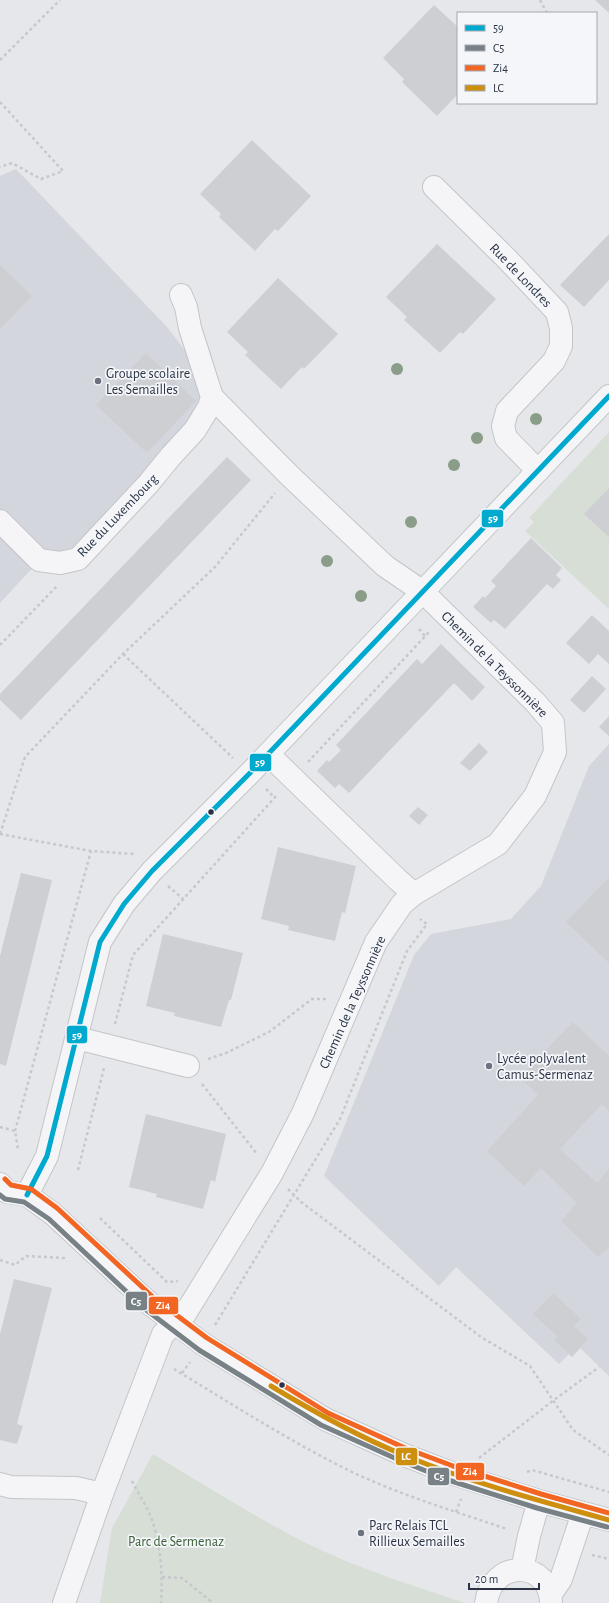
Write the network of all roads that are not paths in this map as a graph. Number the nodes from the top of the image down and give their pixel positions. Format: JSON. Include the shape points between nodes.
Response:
{"nodes":[{"id":1,"x":434,"y":187,"type":"dead end"},
{"id":2,"x":181,"y":295,"type":"dead end"},
{"id":3,"x":609,"y":396,"type":"edge"},
{"id":4,"x":212,"y":397,"type":"junction"},
{"id":5,"x":538,"y":470,"type":"junction"},
{"id":6,"x":0,"y":521,"type":"edge"},
{"id":7,"x":423,"y":592,"type":"junction"},
{"id":8,"x":268,"y":754,"type":"junction"},
{"id":9,"x":414,"y":894,"type":"junction"},
{"id":10,"x":77,"y":1038,"type":"junction"},
{"id":11,"x":188,"y":1066,"type":"road end"},
{"id":12,"x":8,"y":1193,"type":"edge"},
{"id":13,"x":176,"y":1323,"type":"junction"},
{"id":14,"x":0,"y":1484,"type":"edge"},
{"id":15,"x":102,"y":1494,"type":"junction"},
{"id":16,"x":539,"y":1501,"type":"junction"},
{"id":17,"x":583,"y":1513,"type":"junction"},
{"id":18,"x":609,"y":1520,"type":"edge"},
{"id":19,"x":522,"y":1570,"type":"junction"},
{"id":20,"x":551,"y":1599,"type":"edge"},
{"id":21,"x":64,"y":1603,"type":"edge"},
{"id":22,"x":486,"y":1603,"type":"edge"}],
"edges":[{"from":1,"to":5,"type":"street","name":"Rue de Londres","via":[[557,312],[561,328],[561,346],[554,361],[507,411],[504,426],[506,438]]},
{"from":2,"to":4,"type":"street"},
{"from":3,"to":5,"type":"street"},
{"from":4,"to":6,"type":"street","name":"Rue du Luxembourg","via":[[195,430],[78,559],[60,563],[39,560]]},
{"from":4,"to":7,"type":"street","via":[[385,566]]},
{"from":5,"to":7,"type":"street"},
{"from":7,"to":8,"type":"street"},
{"from":7,"to":9,"type":"street","name":"Chemin de la Teyssonnière","via":[[535,702],[553,723],[555,752],[535,796],[498,844]]},
{"from":8,"to":9,"type":"street"},
{"from":8,"to":10,"type":"street","via":[[152,871],[124,904],[100,942]]},
{"from":9,"to":13,"type":"street","name":"Chemin de la Teyssonnière","via":[[402,904],[376,942],[303,1113],[272,1173],[200,1292]]},
{"from":10,"to":11,"type":"street"},
{"from":10,"to":12,"type":"street","via":[[47,1156]]},
{"from":12,"to":13,"type":"street","via":[[53,1214],[150,1304]]},
{"from":13,"to":15,"type":"street","name":"Chemin de la Teyssonnière","via":[[163,1334]]},
{"from":13,"to":16,"type":"street","via":[[203,1344],[325,1419],[402,1454],[468,1479]]},
{"from":14,"to":15,"type":"street","via":[[11,1487],[76,1488]]},
{"from":15,"to":21,"type":"street","name":"Chemin de la Teyssonnière"},
{"from":16,"to":17,"type":"street"},
{"from":16,"to":19,"type":"street"},
{"from":17,"to":18,"type":"street"},
{"from":17,"to":20,"type":"street","via":[[561,1579]]},
{"from":19,"to":20,"type":"street","via":[[532,1572],[547,1585]]},
{"from":19,"to":22,"type":"street","via":[[511,1570],[500,1575],[492,1583]]}]}
